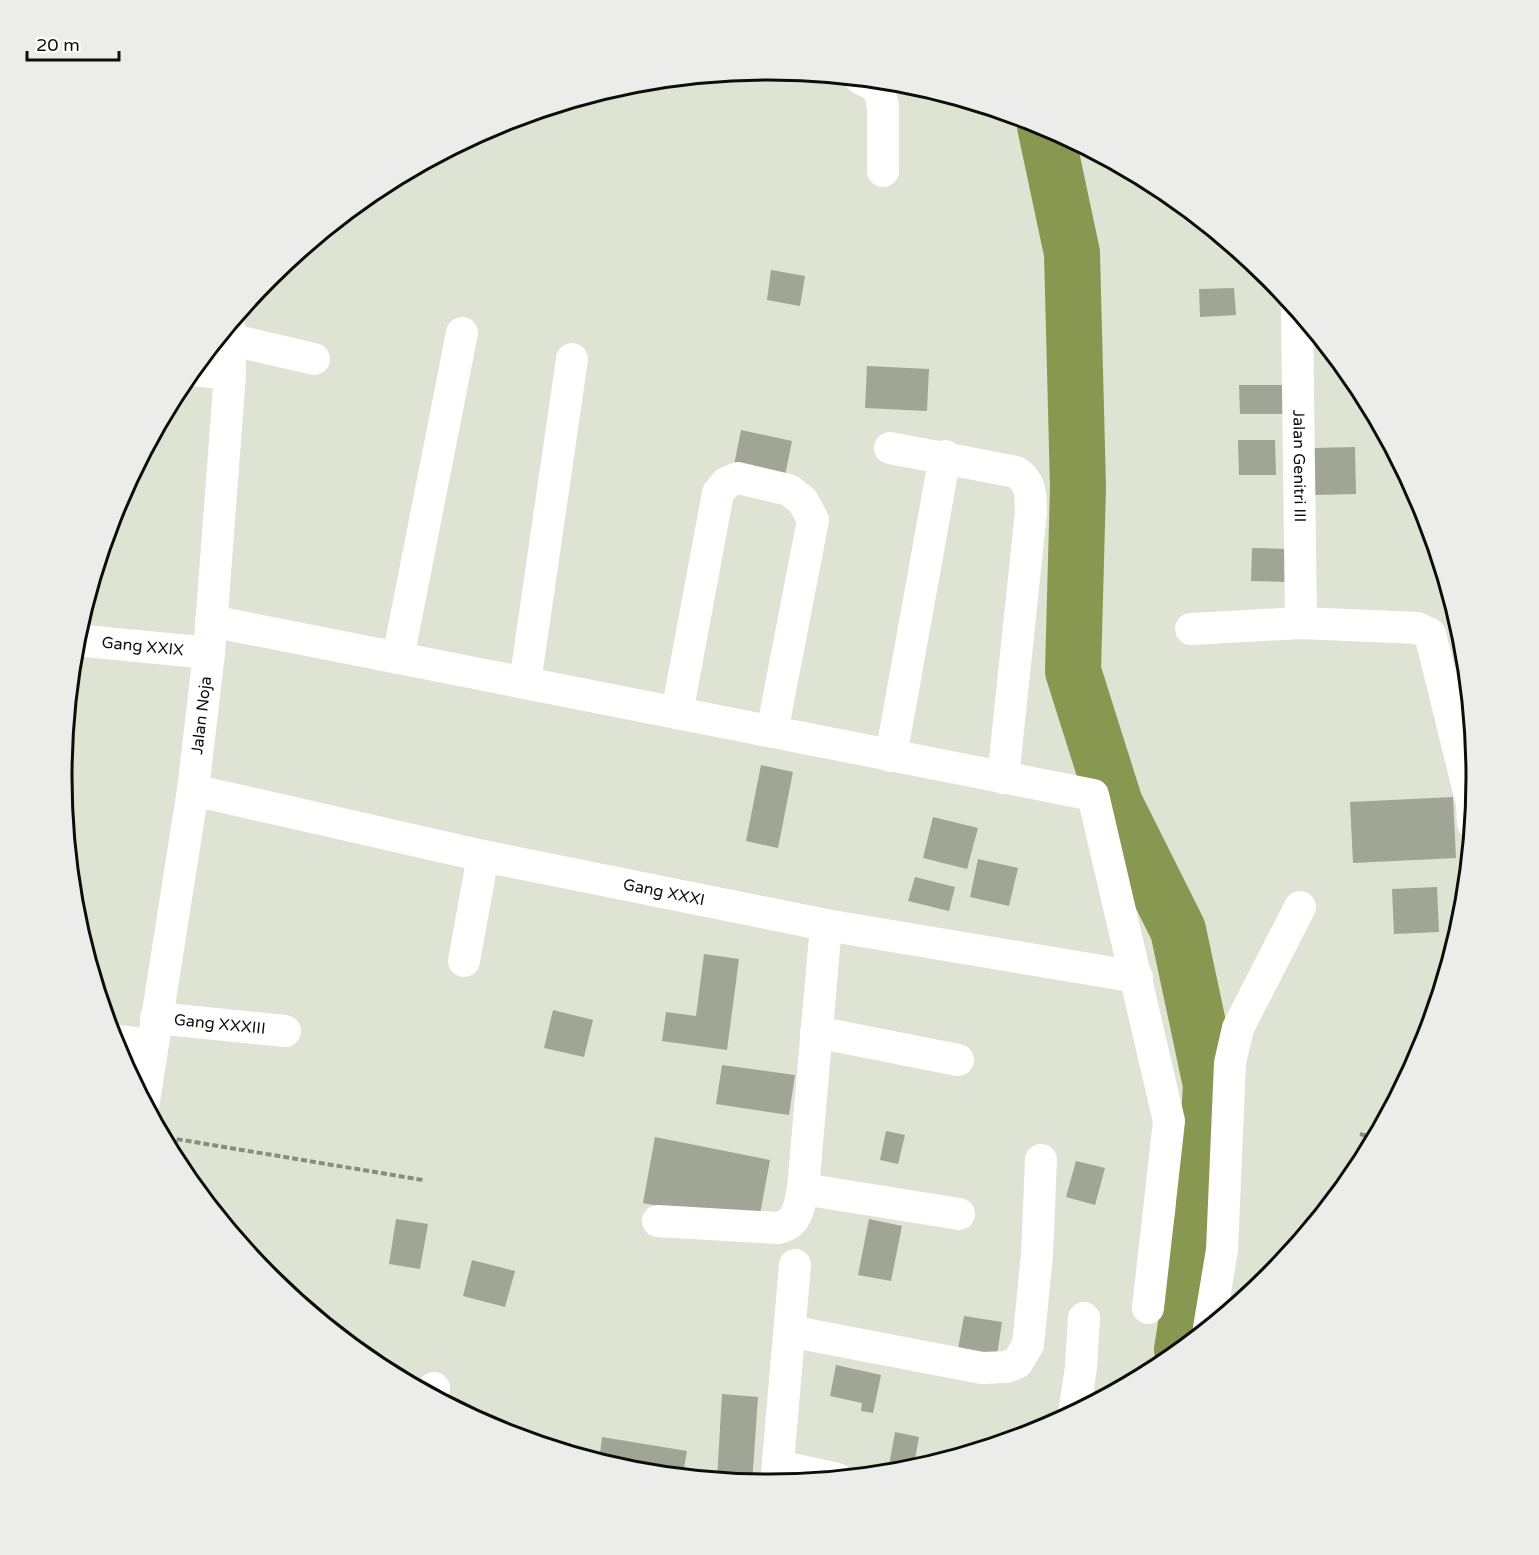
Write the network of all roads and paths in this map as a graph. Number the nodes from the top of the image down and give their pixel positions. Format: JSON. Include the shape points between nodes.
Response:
{"nodes":[{"id":1,"x":879,"y":89,"type":"edge"},
{"id":2,"x":883,"y":171,"type":"dead end"},
{"id":3,"x":1297,"y":322,"type":"edge"},
{"id":4,"x":233,"y":333,"type":"edge"},
{"id":5,"x":462,"y":333,"type":"dead end"},
{"id":6,"x":229,"y":337,"type":"edge"},
{"id":7,"x":314,"y":358,"type":"dead end"},
{"id":8,"x":572,"y":359,"type":"dead end"},
{"id":9,"x":203,"y":371,"type":"edge"},
{"id":10,"x":230,"y":374,"type":"junction"},
{"id":11,"x":890,"y":448,"type":"dead end"},
{"id":12,"x":945,"y":456,"type":"junction"},
{"id":13,"x":212,"y":621,"type":"junction"},
{"id":14,"x":1301,"y":623,"type":"junction"},
{"id":15,"x":1191,"y":629,"type":"dead end"},
{"id":16,"x":85,"y":641,"type":"edge"},
{"id":17,"x":209,"y":653,"type":"junction"},
{"id":18,"x":398,"y":658,"type":"junction"},
{"id":19,"x":525,"y":683,"type":"junction"},
{"id":20,"x":677,"y":713,"type":"junction"},
{"id":21,"x":772,"y":732,"type":"junction"},
{"id":22,"x":891,"y":756,"type":"junction"},
{"id":23,"x":1003,"y":778,"type":"junction"},
{"id":24,"x":1467,"y":785,"type":"edge"},
{"id":25,"x":193,"y":790,"type":"junction"},
{"id":26,"x":483,"y":856,"type":"junction"},
{"id":27,"x":1300,"y":907,"type":"dead end"},
{"id":28,"x":826,"y":925,"type":"junction"},
{"id":29,"x":464,"y":961,"type":"dead end"},
{"id":30,"x":1137,"y":977,"type":"junction"},
{"id":31,"x":154,"y":1031,"type":"junction"},
{"id":32,"x":285,"y":1031,"type":"dead end"},
{"id":33,"x":816,"y":1032,"type":"junction"},
{"id":34,"x":123,"y":1038,"type":"edge"},
{"id":35,"x":958,"y":1060,"type":"dead end"},
{"id":36,"x":146,"y":1089,"type":"edge"},
{"id":37,"x":1360,"y":1134,"type":"dead end"},
{"id":38,"x":1368,"y":1136,"type":"edge"},
{"id":39,"x":175,"y":1142,"type":"edge"},
{"id":40,"x":1041,"y":1160,"type":"dead end"},
{"id":41,"x":423,"y":1180,"type":"dead end"},
{"id":42,"x":803,"y":1189,"type":"junction"},
{"id":43,"x":959,"y":1214,"type":"dead end"},
{"id":44,"x":658,"y":1221,"type":"dead end"},
{"id":45,"x":795,"y":1265,"type":"dead end"},
{"id":46,"x":1148,"y":1308,"type":"dead end"},
{"id":47,"x":1211,"y":1317,"type":"edge"},
{"id":48,"x":1084,"y":1318,"type":"dead end"},
{"id":49,"x":789,"y":1331,"type":"junction"},
{"id":50,"x":1075,"y":1404,"type":"edge"},
{"id":51,"x":777,"y":1475,"type":"edge"}],
"edges":[{"from":1,"to":2,"type":"street"},
{"from":3,"to":14,"type":"street","name":"Jalan Genitri III"},
{"from":4,"to":7,"type":"street"},
{"from":5,"to":18,"type":"street"},
{"from":6,"to":10,"type":"street","name":"Jalan Noja"},
{"from":8,"to":19,"type":"street"},
{"from":9,"to":10,"type":"street"},
{"from":10,"to":13,"type":"street","name":"Jalan Noja"},
{"from":11,"to":12,"type":"street"},
{"from":12,"to":22,"type":"street"},
{"from":12,"to":23,"type":"street","via":[[1016,472],[1030,487],[1031,512]]},
{"from":13,"to":17,"type":"street","name":"Jalan Noja"},
{"from":13,"to":18,"type":"street"},
{"from":14,"to":15,"type":"street"},
{"from":14,"to":24,"type":"street","via":[[1417,628],[1430,634]]},
{"from":16,"to":17,"type":"street","name":"Gang XXIX"},
{"from":17,"to":25,"type":"street","name":"Jalan Noja"},
{"from":18,"to":19,"type":"street"},
{"from":19,"to":20,"type":"street"},
{"from":20,"to":21,"type":"street"},
{"from":20,"to":21,"type":"street","via":[[718,493],[726,483],[738,478],[789,490],[803,501],[813,520]]},
{"from":21,"to":22,"type":"street"},
{"from":22,"to":23,"type":"street"},
{"from":23,"to":30,"type":"street","via":[[1093,795]]},
{"from":25,"to":26,"type":"street","name":"Gang XXXI"},
{"from":25,"to":31,"type":"street","name":"Jalan Noja"},
{"from":26,"to":28,"type":"street","name":"Gang XXXI"},
{"from":26,"to":29,"type":"street"},
{"from":27,"to":47,"type":"street","via":[[1238,1028],[1230,1063],[1222,1250]]},
{"from":28,"to":30,"type":"street","name":"Gang XXXI"},
{"from":28,"to":33,"type":"street"},
{"from":30,"to":46,"type":"street","via":[[1168,1121]]},
{"from":31,"to":32,"type":"street","name":"Gang XXXIII"},
{"from":31,"to":34,"type":"street","name":"Gang XXXIII"},
{"from":31,"to":36,"type":"street","name":"Jalan Noja"},
{"from":33,"to":35,"type":"street"},
{"from":33,"to":42,"type":"street"},
{"from":37,"to":38,"type":"path"},
{"from":39,"to":41,"type":"path","via":[[176,1139]]},
{"from":40,"to":49,"type":"street","via":[[1028,1345],[1017,1363],[982,1368]]},
{"from":42,"to":43,"type":"street"},
{"from":42,"to":44,"type":"street","via":[[796,1217],[789,1226]]},
{"from":45,"to":49,"type":"street"},
{"from":48,"to":50,"type":"street"},
{"from":49,"to":51,"type":"street"}]}
